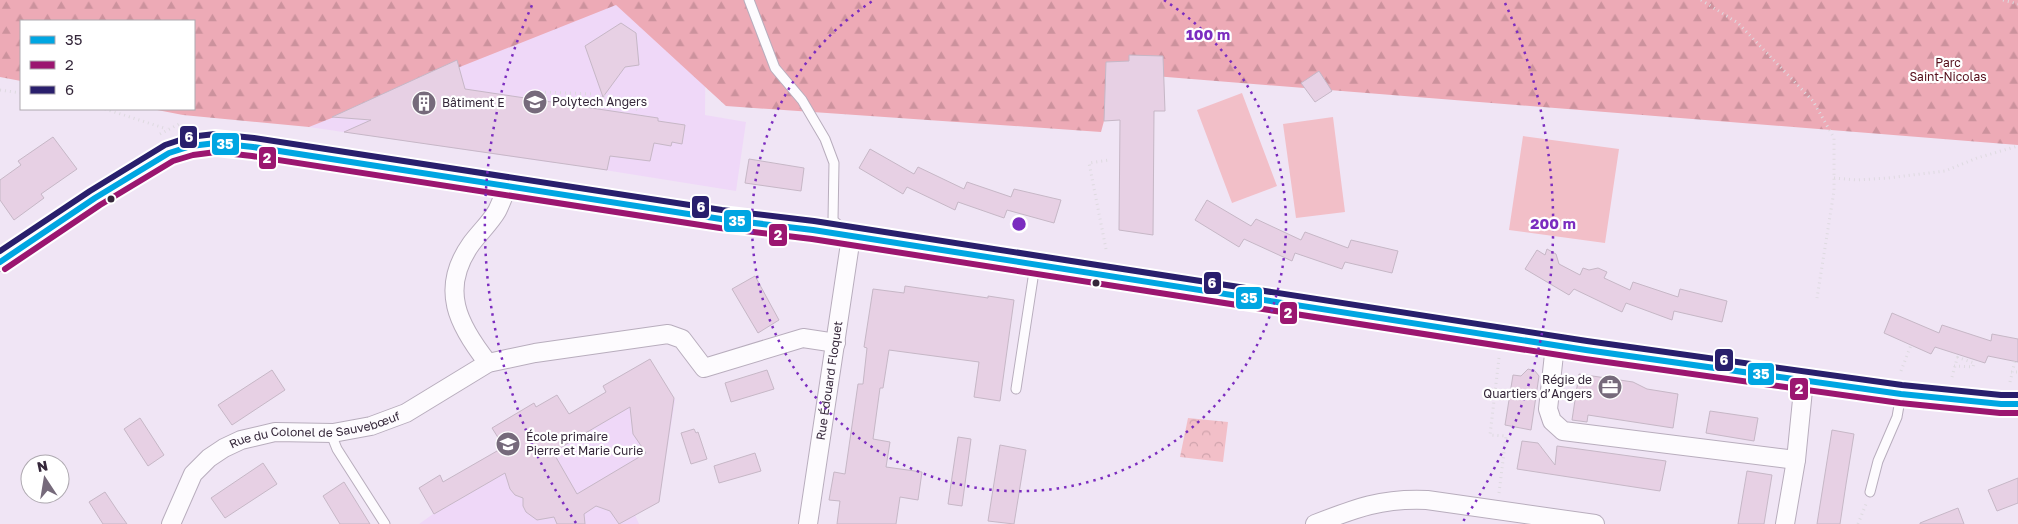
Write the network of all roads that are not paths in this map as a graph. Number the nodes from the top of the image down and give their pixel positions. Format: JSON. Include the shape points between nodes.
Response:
{"nodes":[{"id":1,"x":749,"y":0,"type":"edge"},
{"id":2,"x":508,"y":186,"type":"junction"},
{"id":3,"x":851,"y":237,"type":"junction"},
{"id":4,"x":0,"y":262,"type":"edge"},
{"id":5,"x":1035,"y":265,"type":"junction"},
{"id":6,"x":836,"y":343,"type":"junction"},
{"id":7,"x":1555,"y":345,"type":"junction"},
{"id":8,"x":488,"y":363,"type":"junction"},
{"id":9,"x":1804,"y":380,"type":"junction"},
{"id":10,"x":1016,"y":389,"type":"dead end"},
{"id":11,"x":1901,"y":394,"type":"junction"},
{"id":12,"x":2018,"y":404,"type":"edge"},
{"id":13,"x":333,"y":432,"type":"junction"},
{"id":14,"x":1796,"y":460,"type":"junction"},
{"id":15,"x":1870,"y":492,"type":"road end"},
{"id":16,"x":1512,"y":518,"type":"edge"},
{"id":17,"x":171,"y":524,"type":"edge"},
{"id":18,"x":385,"y":524,"type":"edge"},
{"id":19,"x":808,"y":524,"type":"edge"},
{"id":20,"x":1315,"y":524,"type":"edge"},
{"id":21,"x":1595,"y":524,"type":"edge"},
{"id":22,"x":1785,"y":524,"type":"edge"}],
"edges":[{"from":1,"to":3,"type":"lane","via":[[775,68],[802,100],[825,139],[834,163],[833,220]]},
{"from":2,"to":3,"type":"street"},
{"from":2,"to":4,"type":"street","via":[[216,142],[169,153]]},
{"from":2,"to":8,"type":"street","via":[[496,212],[469,246],[456,276],[454,301],[461,324]]},
{"from":3,"to":5,"type":"street"},
{"from":3,"to":6,"type":"street","name":"Rue Édouard Floquet"},
{"from":5,"to":7,"type":"street"},
{"from":5,"to":10,"type":"lane"},
{"from":6,"to":8,"type":"street","via":[[803,338],[704,368],[682,339],[668,334]]},
{"from":6,"to":19,"type":"street","name":"Rue Édouard Floquet"},
{"from":7,"to":9,"type":"street"},
{"from":7,"to":14,"type":"street","via":[[1548,410],[1552,421],[1563,431]]},
{"from":8,"to":13,"type":"street","name":"Rue du Colonel de Sauvebœuf","via":[[406,413],[371,426]]},
{"from":9,"to":11,"type":"street"},
{"from":9,"to":14,"type":"street"},
{"from":11,"to":12,"type":"street"},
{"from":11,"to":15,"type":"lane","via":[[1897,417],[1878,461]]},
{"from":13,"to":17,"type":"street","name":"Rue du Colonel de Sauvebœuf","via":[[275,432],[257,435],[224,448],[193,474]]},
{"from":13,"to":18,"type":"lane","via":[[337,449]]},
{"from":14,"to":22,"type":"street"},
{"from":16,"to":20,"type":"street","via":[[1427,500],[1392,500],[1359,507]]},
{"from":16,"to":21,"type":"street"}]}
